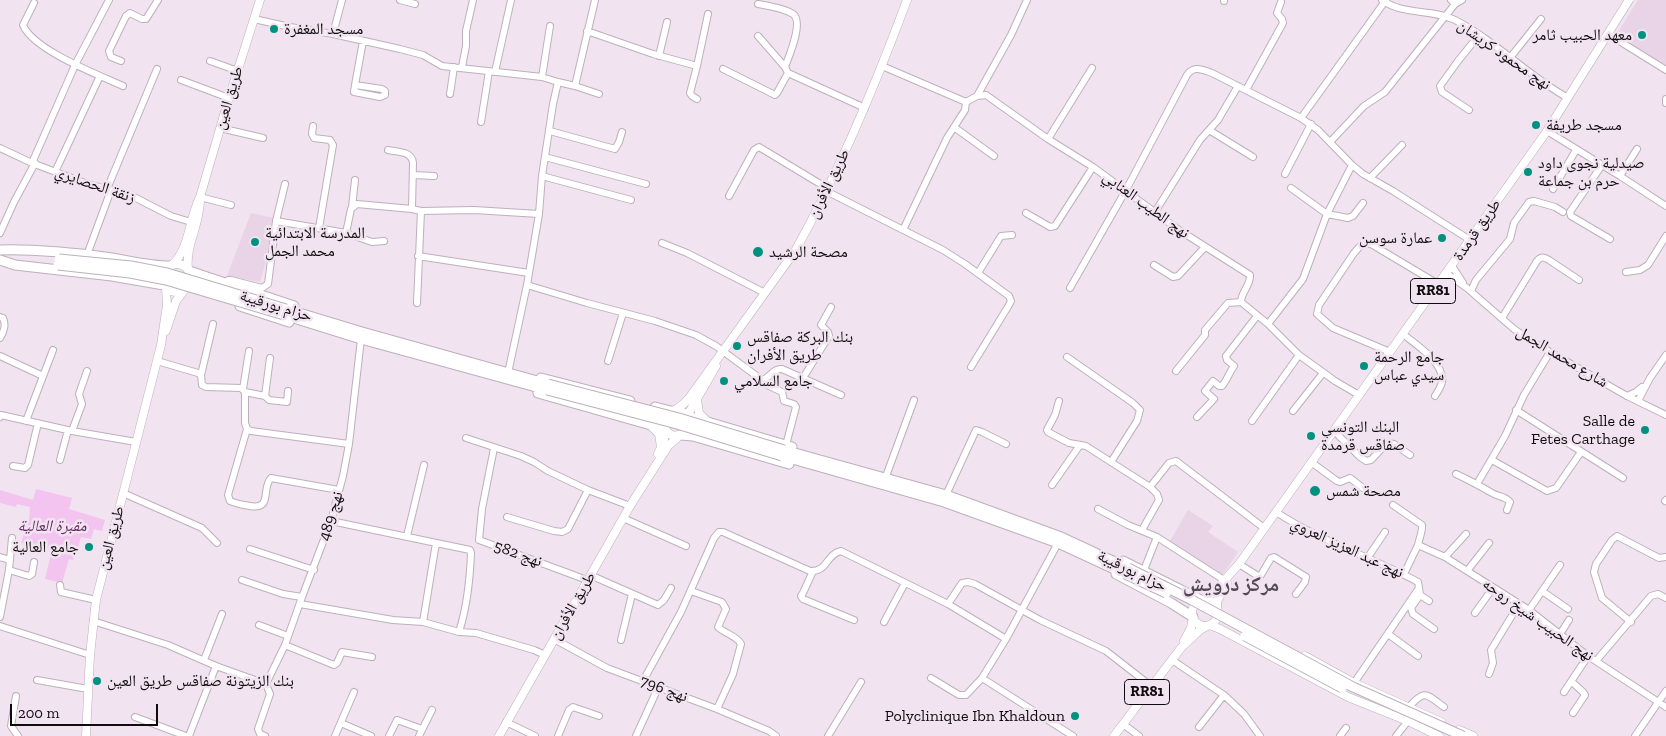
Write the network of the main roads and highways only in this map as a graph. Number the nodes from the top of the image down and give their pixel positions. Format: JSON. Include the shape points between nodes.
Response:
{"nodes":[{"id":1,"x":260,"y":0,"type":"edge"},
{"id":2,"x":907,"y":0,"type":"edge"},
{"id":3,"x":1627,"y":1,"type":"edge"},
{"id":4,"x":200,"y":197,"type":"junction"},
{"id":5,"x":0,"y":250,"type":"edge"},
{"id":6,"x":0,"y":259,"type":"edge"},
{"id":7,"x":58,"y":262,"type":"junction"},
{"id":8,"x":171,"y":265,"type":"junction"},
{"id":9,"x":189,"y":270,"type":"junction"},
{"id":10,"x":165,"y":287,"type":"junction"},
{"id":11,"x":183,"y":291,"type":"junction"},
{"id":12,"x":360,"y":336,"type":"junction"},
{"id":13,"x":161,"y":345,"type":"junction"},
{"id":14,"x":722,"y":352,"type":"junction"},
{"id":15,"x":507,"y":376,"type":"junction"},
{"id":16,"x":697,"y":398,"type":"junction"},
{"id":17,"x":674,"y":410,"type":"junction"},
{"id":18,"x":688,"y":416,"type":"junction"},
{"id":19,"x":709,"y":422,"type":"junction"},
{"id":20,"x":650,"y":425,"type":"junction"},
{"id":21,"x":666,"y":430,"type":"junction"},
{"id":22,"x":680,"y":436,"type":"junction"},
{"id":23,"x":661,"y":449,"type":"junction"},
{"id":24,"x":784,"y":451,"type":"junction"},
{"id":25,"x":649,"y":476,"type":"junction"},
{"id":26,"x":878,"y":479,"type":"junction"},
{"id":27,"x":1085,"y":551,"type":"junction"},
{"id":28,"x":1127,"y":571,"type":"junction"},
{"id":29,"x":1227,"y":578,"type":"junction"},
{"id":30,"x":1203,"y":601,"type":"junction"},
{"id":31,"x":1217,"y":609,"type":"junction"},
{"id":32,"x":1193,"y":617,"type":"junction"},
{"id":33,"x":1209,"y":626,"type":"junction"},
{"id":34,"x":1181,"y":648,"type":"junction"},
{"id":35,"x":1324,"y":666,"type":"junction"},
{"id":36,"x":1315,"y":680,"type":"junction"},
{"id":37,"x":1466,"y":735,"type":"edge"},
{"id":38,"x":86,"y":736,"type":"edge"},
{"id":39,"x":499,"y":736,"type":"edge"},
{"id":40,"x":1114,"y":736,"type":"edge"},
{"id":41,"x":1439,"y":736,"type":"edge"},
{"id":42,"x":1448,"y":736,"type":"edge"}],
"edges":[{"from":1,"to":4,"type":"main road","name":"طريق العين"},
{"from":2,"to":14,"type":"main road","name":"طريق الأفران","via":[[865,108],[794,251]]},
{"from":3,"to":29,"type":"main road","name":"طريق قرمدة","number":"RR81","via":[[1547,131]]},
{"from":4,"to":8,"type":"main road","name":"طريق العين","via":[[180,257]]},
{"from":4,"to":9,"type":"main road","name":"طريق العين","via":[[188,257]]},
{"from":5,"to":7,"type":"highway","name":"حزام بورقيبة"},
{"from":5,"to":8,"type":"highway","via":[[87,255]]},
{"from":6,"to":7,"type":"highway","name":"حزام بورقيبة"},
{"from":6,"to":10,"type":"highway","via":[[15,265],[112,276]]},
{"from":7,"to":12,"type":"highway","name":"حزام بورقيبة","bridge":true,"via":[[166,280]]},
{"from":8,"to":9,"type":"main road","via":[[181,264]]},
{"from":8,"to":10,"type":"main road","via":[[162,276]]},
{"from":9,"to":11,"type":"main road","via":[[191,283]]},
{"from":9,"to":12,"type":"highway","via":[[312,312]]},
{"from":10,"to":11,"type":"main road","via":[[172,292]]},
{"from":10,"to":13,"type":"main road","name":"طريق العين","via":[[167,305]]},
{"from":11,"to":12,"type":"highway","via":[[321,332]]},
{"from":11,"to":13,"type":"main road","name":"طريق العين","via":[[176,301]]},
{"from":12,"to":15,"type":"highway","name":"حزام بورقيبة"},
{"from":13,"to":38,"type":"main road","name":"طريق العين","via":[[96,600]]},
{"from":14,"to":16,"type":"main road","name":"طريق الأفران"},
{"from":14,"to":17,"type":"main road","name":"طريق الأفران","via":[[685,403]]},
{"from":15,"to":17,"type":"highway","via":[[548,379]]},
{"from":15,"to":20,"type":"highway","via":[[546,396]]},
{"from":15,"to":24,"type":"highway","name":"حزام بورقيبة","bridge":true,"via":[[679,418]]},
{"from":16,"to":18,"type":"main road","name":"طريق الأفران"},
{"from":16,"to":19,"type":"main road","via":[[699,413]]},
{"from":17,"to":18,"type":"main road"},
{"from":17,"to":21,"type":"main road","via":[[665,416]]},
{"from":18,"to":19,"type":"highway"},
{"from":18,"to":22,"type":"main road","via":[[689,428]]},
{"from":19,"to":24,"type":"highway"},
{"from":20,"to":21,"type":"highway"},
{"from":20,"to":23,"type":"main road","via":[[659,434]]},
{"from":21,"to":22,"type":"main road"},
{"from":21,"to":23,"type":"main road","name":"طريق الأفران"},
{"from":22,"to":25,"type":"main road","name":"طريق الأفران","via":[[668,446]]},
{"from":22,"to":26,"type":"highway","via":[[693,436],[809,470]]},
{"from":23,"to":25,"type":"main road","name":"طريق الأفران"},
{"from":24,"to":26,"type":"highway","name":"حزام بورقيبة"},
{"from":25,"to":39,"type":"main road","name":"طريق الأفران"},
{"from":26,"to":27,"type":"highway","name":"حزام بورقيبة"},
{"from":26,"to":27,"type":"highway","name":"حزام بورقيبة","via":[[946,495],[1052,533]]},
{"from":27,"to":28,"type":"highway","name":"حزام بورقيبة"},
{"from":27,"to":30,"type":"highway","via":[[1130,563]]},
{"from":27,"to":32,"type":"highway","via":[[1124,578]]},
{"from":28,"to":37,"type":"highway","name":"حزام بورقيبة","bridge":true,"via":[[1192,600],[1353,687]]},
{"from":28,"to":42,"type":"highway","name":"حزام بورقيبة","bridge":true,"via":[[1350,692]]},
{"from":29,"to":30,"type":"main road","name":"طريق قرمدة","number":"RR81"},
{"from":29,"to":31,"type":"main road","name":"طريق قرمدة","number":"RR81"},
{"from":30,"to":31,"type":"main road","via":[[1211,602]]},
{"from":30,"to":32,"type":"main road","number":"RR81","via":[[1193,609]]},
{"from":31,"to":33,"type":"main road","number":"RR81","via":[[1216,621]]},
{"from":31,"to":35,"type":"main road","name":"حزام بورقيبة"},
{"from":32,"to":33,"type":"main road","via":[[1197,623]]},
{"from":32,"to":34,"type":"main road","number":"RR81"},
{"from":33,"to":34,"type":"main road","number":"RR81"},
{"from":33,"to":36,"type":"main road"},
{"from":34,"to":40,"type":"main road","number":"RR81"},
{"from":35,"to":36,"type":"main road"},
{"from":35,"to":37,"type":"main road","name":"حزام بورقيبة"},
{"from":36,"to":41,"type":"main road"}]}
